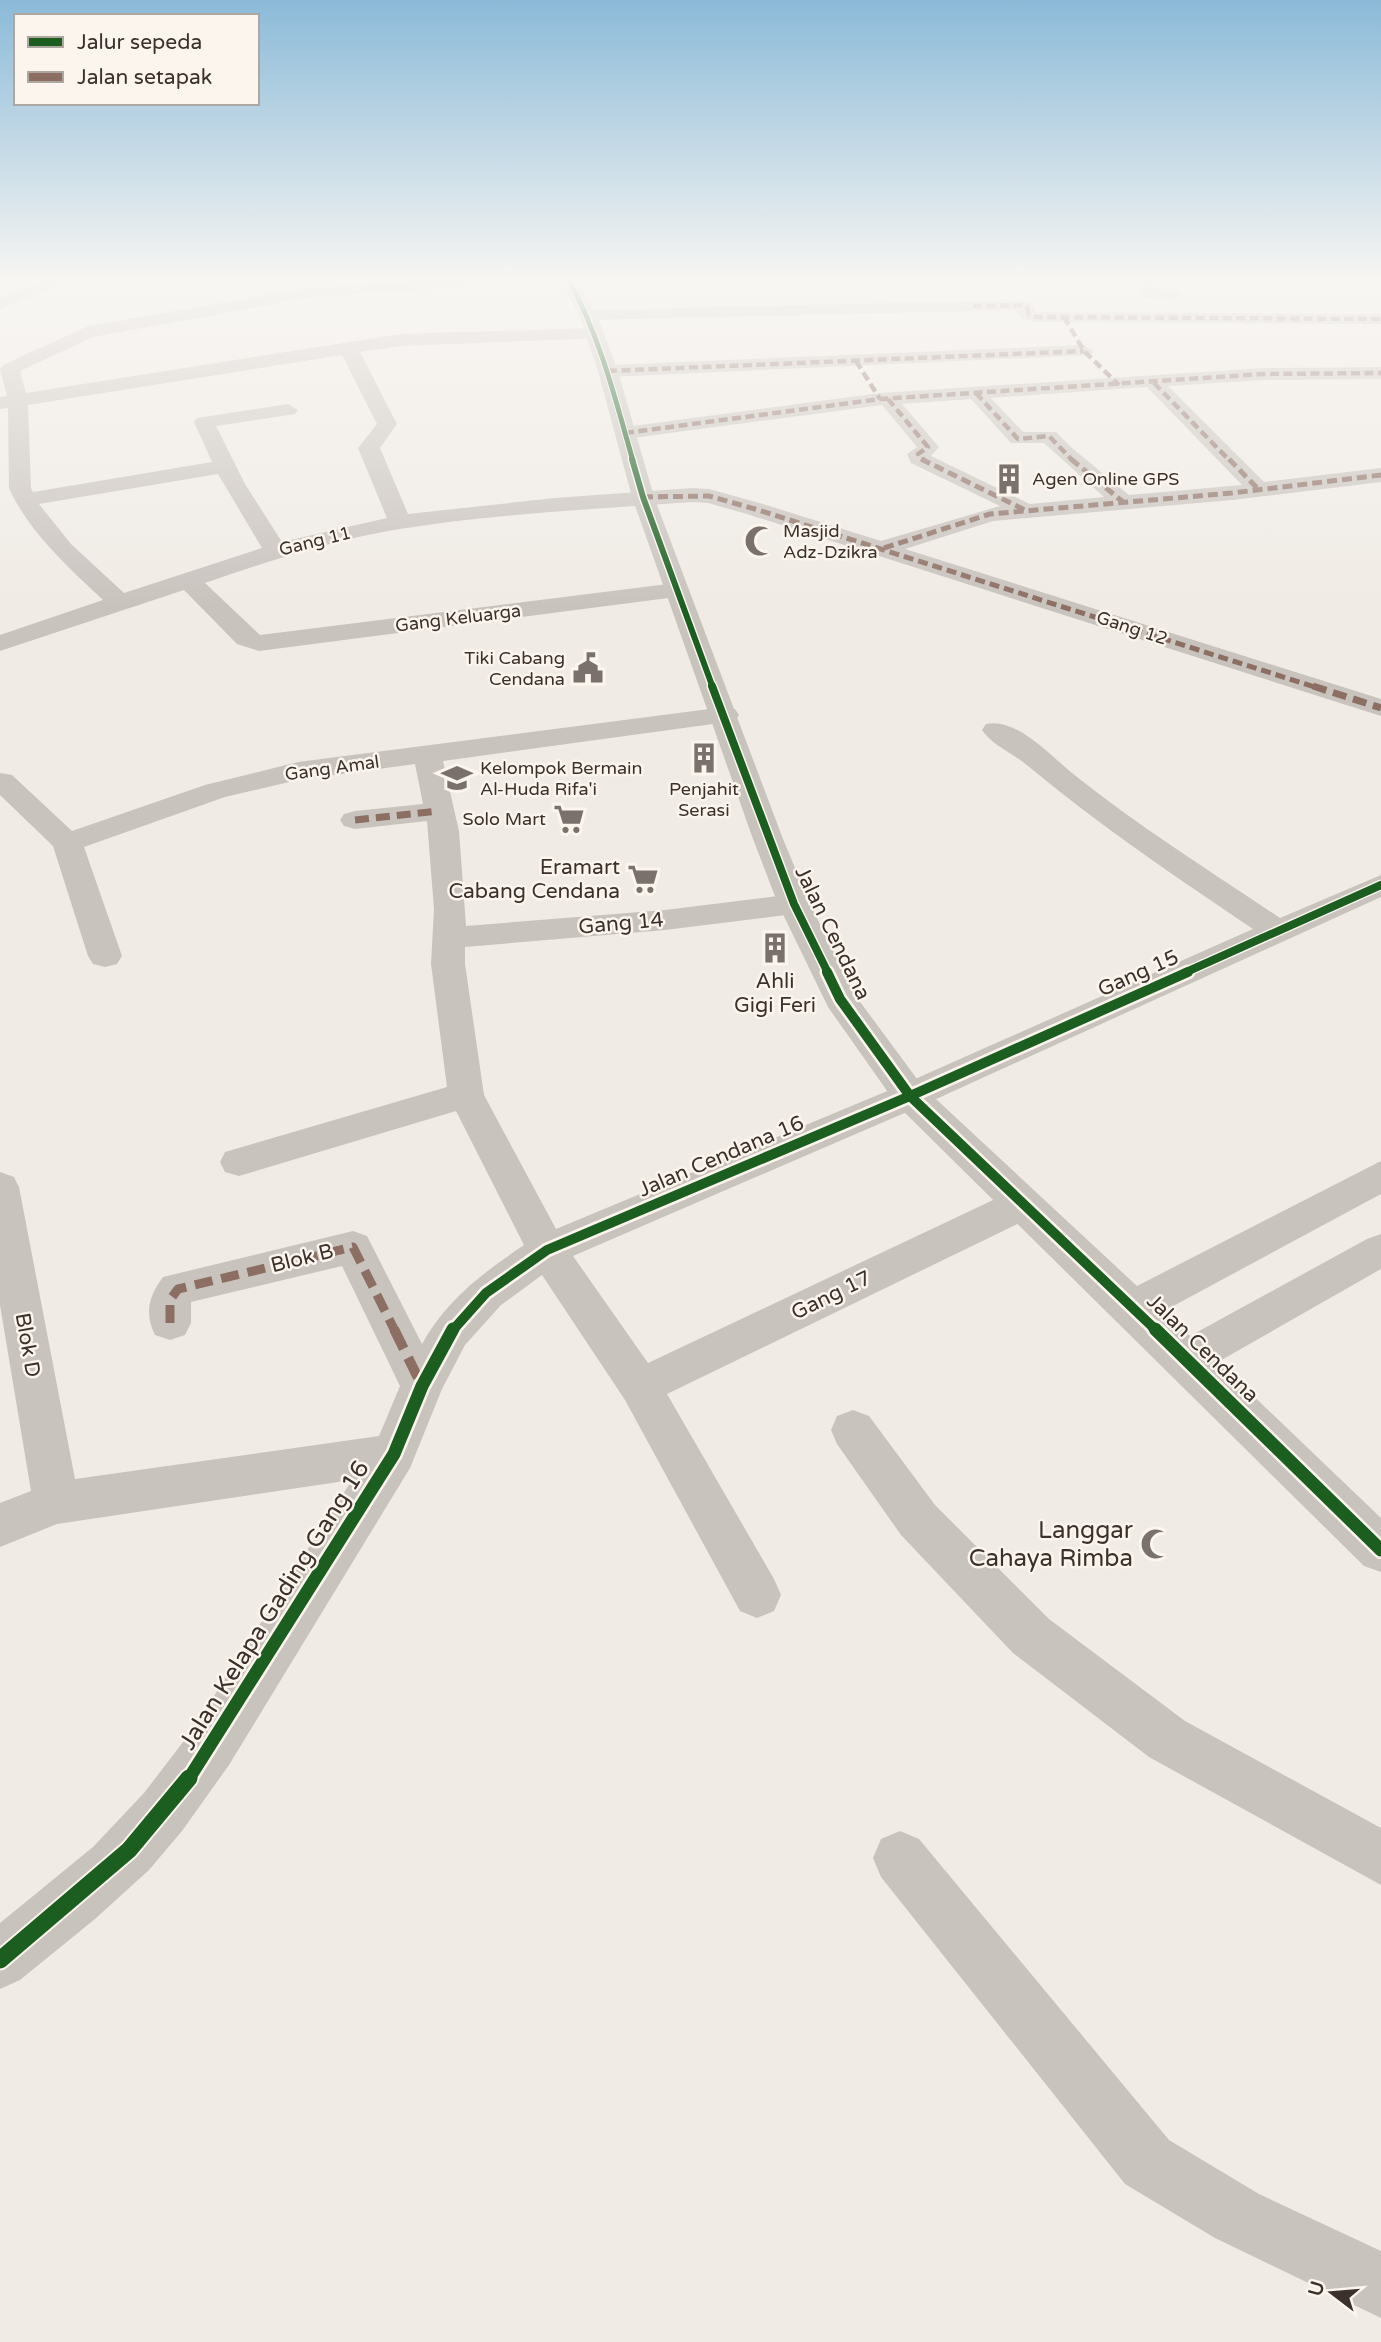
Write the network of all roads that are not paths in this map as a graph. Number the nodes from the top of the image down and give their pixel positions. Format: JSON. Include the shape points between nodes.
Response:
{"nodes":[{"id":1,"x":89,"y":388,"type":"edge"},
{"id":2,"x":369,"y":388,"type":"edge"},
{"id":3,"x":613,"y":388,"type":"edge"},
{"id":4,"x":876,"y":388,"type":"edge"},
{"id":5,"x":1060,"y":388,"type":"edge"},
{"id":6,"x":1159,"y":388,"type":"edge"},
{"id":7,"x":976,"y":393,"type":"junction"},
{"id":8,"x":884,"y":399,"type":"junction"},
{"id":9,"x":9,"y":401,"type":"edge"},
{"id":10,"x":288,"y":410,"type":"dead end"},
{"id":11,"x":625,"y":433,"type":"junction"},
{"id":12,"x":225,"y":466,"type":"junction"},
{"id":13,"x":1378,"y":478,"type":"edge"},
{"id":14,"x":1259,"y":490,"type":"junction"},
{"id":15,"x":642,"y":497,"type":"junction"},
{"id":16,"x":24,"y":500,"type":"junction"},
{"id":17,"x":1123,"y":502,"type":"junction"},
{"id":18,"x":1025,"y":510,"type":"junction"},
{"id":19,"x":400,"y":522,"type":"junction"},
{"id":20,"x":884,"y":548,"type":"junction"},
{"id":21,"x":276,"y":551,"type":"junction"},
{"id":22,"x":188,"y":580,"type":"junction"},
{"id":23,"x":676,"y":590,"type":"junction"},
{"id":24,"x":118,"y":603,"type":"junction"},
{"id":25,"x":0,"y":643,"type":"edge"},
{"id":26,"x":1381,"y":708,"type":"edge"},
{"id":27,"x":724,"y":715,"type":"junction"},
{"id":28,"x":996,"y":730,"type":"dead end"},
{"id":29,"x":427,"y":755,"type":"junction"},
{"id":30,"x":1,"y":780,"type":"edge"},
{"id":31,"x":438,"y":811,"type":"junction"},
{"id":32,"x":355,"y":820,"type":"dead end"},
{"id":33,"x":67,"y":843,"type":"junction"},
{"id":34,"x":1381,"y":885,"type":"edge"},
{"id":35,"x":794,"y":904,"type":"junction"},
{"id":36,"x":1278,"y":931,"type":"junction"},
{"id":37,"x":448,"y":939,"type":"junction"},
{"id":38,"x":105,"y":956,"type":"dead end"},
{"id":39,"x":466,"y":1095,"type":"junction"},
{"id":40,"x":910,"y":1096,"type":"junction"},
{"id":41,"x":239,"y":1163,"type":"dead end"},
{"id":42,"x":1381,"y":1177,"type":"edge"},
{"id":43,"x":0,"y":1187,"type":"edge"},
{"id":44,"x":1022,"y":1204,"type":"junction"},
{"id":45,"x":547,"y":1250,"type":"junction"},
{"id":46,"x":1381,"y":1250,"type":"edge"},
{"id":47,"x":1133,"y":1308,"type":"junction"},
{"id":48,"x":170,"y":1323,"type":"dead end"},
{"id":49,"x":1186,"y":1359,"type":"junction"},
{"id":50,"x":422,"y":1386,"type":"junction"},
{"id":51,"x":640,"y":1387,"type":"junction"},
{"id":52,"x":853,"y":1430,"type":"dead end"},
{"id":53,"x":394,"y":1454,"type":"junction"},
{"id":54,"x":56,"y":1503,"type":"junction"},
{"id":55,"x":0,"y":1525,"type":"edge"},
{"id":56,"x":1381,"y":1550,"type":"edge"},
{"id":57,"x":757,"y":1595,"type":"dead end"},
{"id":58,"x":900,"y":1858,"type":"dead end"},
{"id":59,"x":1381,"y":1858,"type":"edge"},
{"id":60,"x":0,"y":1959,"type":"edge"},
{"id":61,"x":1381,"y":2285,"type":"edge"}],
"edges":[{"from":1,"to":9,"type":"street"},
{"from":2,"to":19,"type":"street","via":[[387,424],[369,448]]},
{"from":3,"to":11,"type":"street","name":"Jalan Cendana"},
{"from":4,"to":8,"type":"street"},
{"from":5,"to":7,"type":"street"},
{"from":6,"to":14,"type":"street"},
{"from":7,"to":8,"type":"street"},
{"from":7,"to":17,"type":"street","via":[[1018,439],[1049,436]]},
{"from":8,"to":11,"type":"street"},
{"from":8,"to":18,"type":"street","via":[[928,447],[919,458]]},
{"from":9,"to":16,"type":"street"},
{"from":10,"to":12,"type":"street","via":[[205,420]]},
{"from":11,"to":15,"type":"street","name":"Jalan Cendana"},
{"from":12,"to":16,"type":"street"},
{"from":12,"to":21,"type":"street"},
{"from":13,"to":14,"type":"street"},
{"from":14,"to":17,"type":"street"},
{"from":15,"to":19,"type":"street","name":"Gang 11"},
{"from":15,"to":20,"type":"street","name":"Gang 12","via":[[709,496]]},
{"from":15,"to":23,"type":"street","name":"Jalan Cendana"},
{"from":16,"to":24,"type":"street"},
{"from":17,"to":18,"type":"street"},
{"from":18,"to":20,"type":"street","via":[[961,522]]},
{"from":19,"to":21,"type":"street","name":"Gang 11"},
{"from":20,"to":26,"type":"street","name":"Gang 12"},
{"from":21,"to":22,"type":"street","name":"Gang 11"},
{"from":22,"to":23,"type":"street","name":"Gang Keluarga","via":[[249,642],[260,643]]},
{"from":22,"to":24,"type":"street","name":"Gang 11"},
{"from":23,"to":27,"type":"street","name":"Jalan Cendana"},
{"from":24,"to":25,"type":"street","name":"Gang 11"},
{"from":27,"to":29,"type":"street","name":"Gang Amal"},
{"from":27,"to":35,"type":"street","name":"Jalan Cendana"},
{"from":28,"to":36,"type":"street","via":[[1104,814]]},
{"from":29,"to":31,"type":"street"},
{"from":29,"to":33,"type":"street","name":"Gang Amal","via":[[298,771],[215,791]]},
{"from":30,"to":33,"type":"street"},
{"from":31,"to":32,"type":"street"},
{"from":31,"to":37,"type":"street","via":[[444,831]]},
{"from":33,"to":38,"type":"street"},
{"from":34,"to":36,"type":"street","name":"Gang 15"},
{"from":35,"to":37,"type":"street","name":"Gang 14"},
{"from":35,"to":40,"type":"street","name":"Jalan Cendana","via":[[841,999]]},
{"from":36,"to":40,"type":"street","name":"Gang 15"},
{"from":37,"to":39,"type":"street"},
{"from":39,"to":41,"type":"street"},
{"from":39,"to":45,"type":"street"},
{"from":40,"to":44,"type":"street","name":"Jalan Cendana"},
{"from":40,"to":45,"type":"street","name":"Jalan Cendana 16"},
{"from":42,"to":47,"type":"street"},
{"from":43,"to":54,"type":"street","name":"Blok D"},
{"from":44,"to":47,"type":"street","name":"Jalan Cendana"},
{"from":44,"to":51,"type":"street","name":"Gang 17"},
{"from":45,"to":50,"type":"street","name":"Jalan Kelapa Gading Gang 16","via":[[486,1293],[450,1333]]},
{"from":45,"to":51,"type":"street"},
{"from":46,"to":49,"type":"street"},
{"from":47,"to":49,"type":"street","name":"Jalan Cendana"},
{"from":48,"to":50,"type":"street","name":"Blok B","via":[[170,1300],[178,1289],[350,1247],[355,1249]]},
{"from":49,"to":56,"type":"street","name":"Jalan Cendana"},
{"from":50,"to":53,"type":"street","name":"Jalan Kelapa Gading Gang 16"},
{"from":51,"to":57,"type":"street"},
{"from":52,"to":59,"type":"street","via":[[918,1520],[1031,1636],[1167,1739]]},
{"from":53,"to":54,"type":"street"},
{"from":53,"to":60,"type":"street","name":"Jalan Kelapa Gading Gang 16","via":[[211,1747],[178,1791],[137,1842]]},
{"from":54,"to":55,"type":"street"},
{"from":58,"to":61,"type":"street","via":[[1147,2162],[1237,2216]]}]}
